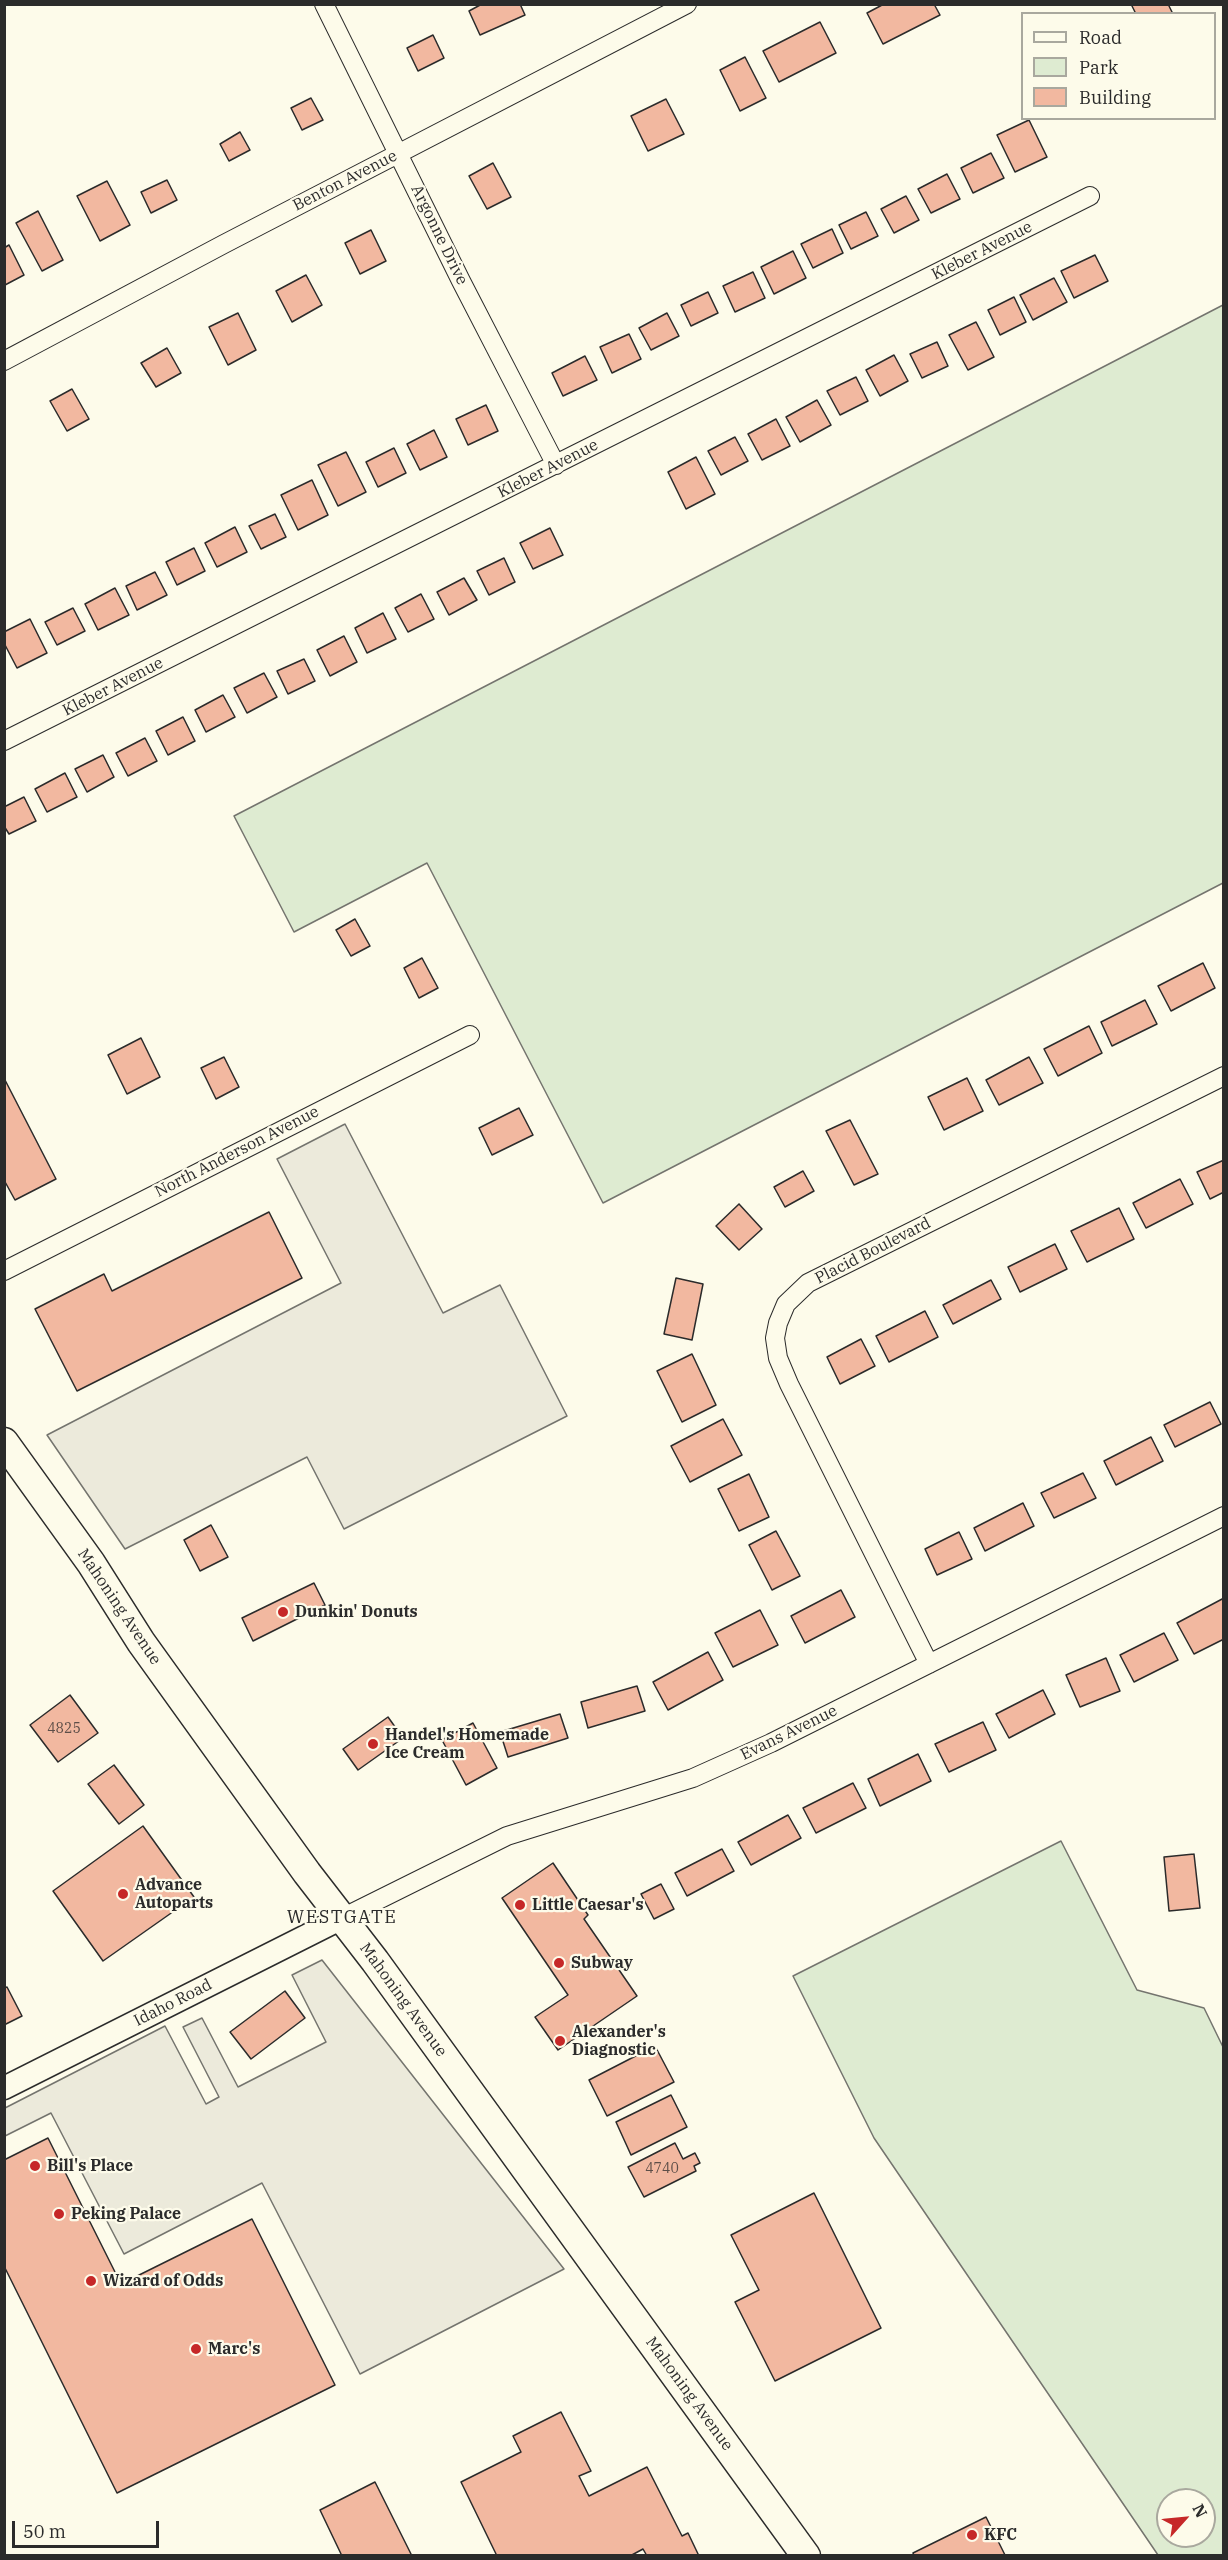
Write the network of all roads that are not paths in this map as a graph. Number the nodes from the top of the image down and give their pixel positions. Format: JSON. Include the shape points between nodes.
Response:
{"nodes":[{"id":1,"x":324,"y":4,"type":"edge"},
{"id":2,"x":687,"y":4,"type":"edge"},
{"id":3,"x":398,"y":153,"type":"junction"},
{"id":4,"x":1090,"y":196,"type":"dead end"},
{"id":5,"x":4,"y":361,"type":"edge"},
{"id":6,"x":556,"y":465,"type":"junction"},
{"id":7,"x":4,"y":741,"type":"edge"},
{"id":8,"x":470,"y":1035,"type":"dead end"},
{"id":9,"x":1224,"y":1076,"type":"edge"},
{"id":10,"x":4,"y":1271,"type":"edge"},
{"id":11,"x":4,"y":1442,"type":"edge"},
{"id":12,"x":1224,"y":1516,"type":"edge"},
{"id":13,"x":929,"y":1665,"type":"junction"},
{"id":14,"x":342,"y":1918,"type":"junction"},
{"id":15,"x":4,"y":2088,"type":"edge"},
{"id":16,"x":796,"y":2552,"type":"edge"}],
"edges":[{"from":1,"to":3,"type":"street","name":"Argonne Drive"},
{"from":2,"to":3,"type":"street","name":"Benton Avenue"},
{"from":3,"to":5,"type":"street","name":"Benton Avenue"},
{"from":3,"to":6,"type":"street","name":"Argonne Drive"},
{"from":4,"to":6,"type":"street","name":"Kleber Avenue"},
{"from":6,"to":7,"type":"street","name":"Kleber Avenue"},
{"from":8,"to":10,"type":"street","name":"North Anderson Avenue"},
{"from":9,"to":13,"type":"street","name":"Placid Boulevard","via":[[808,1283],[786,1304],[775,1338],[778,1358]]},
{"from":11,"to":14,"type":"main road","name":"Mahoning Avenue","via":[[91,1563],[141,1642]]},
{"from":12,"to":13,"type":"street","name":"Evans Avenue"},
{"from":13,"to":14,"type":"street","name":"Evans Avenue","via":[[693,1778],[507,1836]]},
{"from":14,"to":15,"type":"street","name":"Idaho Road"},
{"from":14,"to":16,"type":"main road","name":"Mahoning Avenue"}]}
